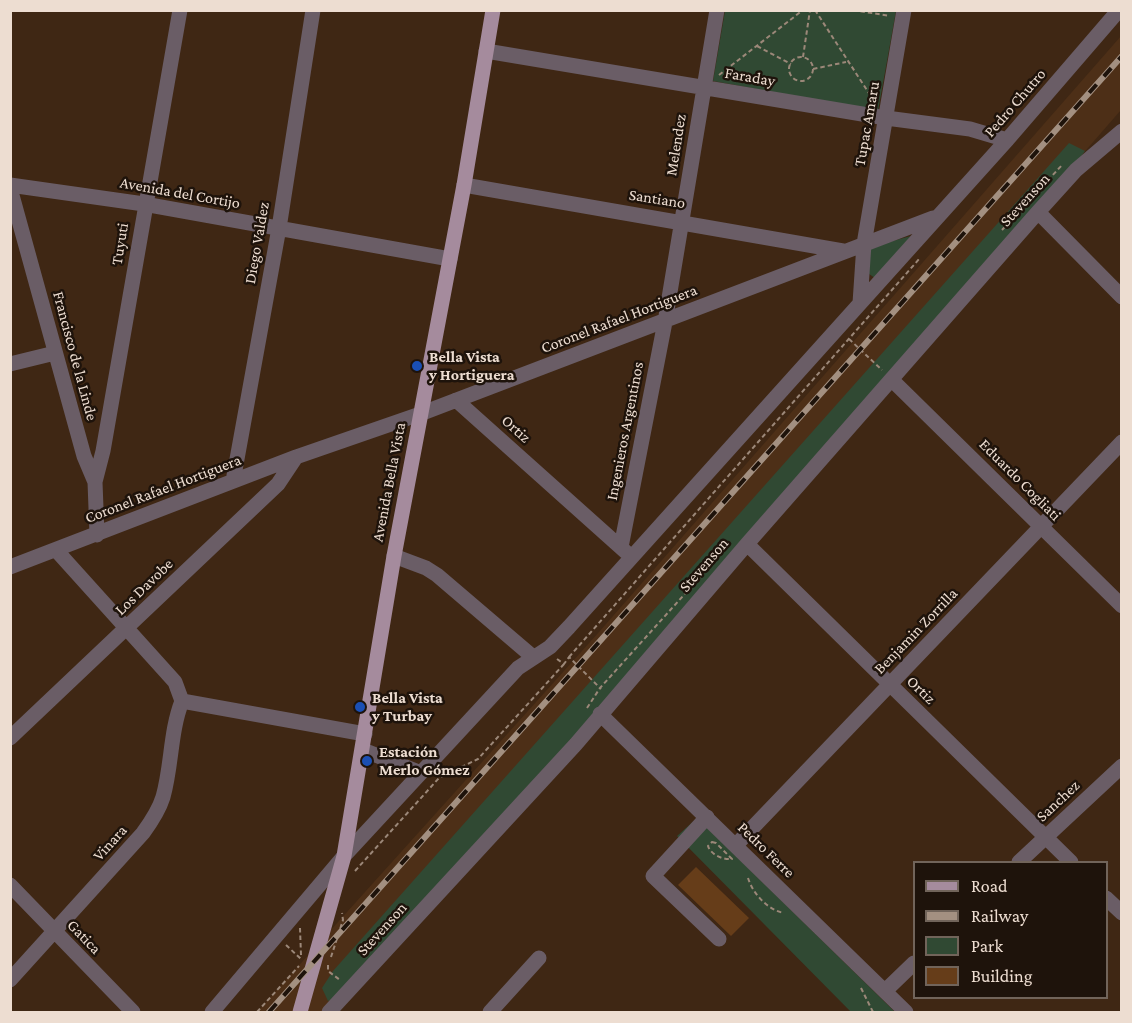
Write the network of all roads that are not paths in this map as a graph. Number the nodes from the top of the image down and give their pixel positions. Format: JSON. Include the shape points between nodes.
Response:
{"nodes":[{"id":1,"x":180,"y":10,"type":"edge"},
{"id":2,"x":313,"y":10,"type":"edge"},
{"id":3,"x":493,"y":10,"type":"edge"},
{"id":4,"x":717,"y":10,"type":"edge"},
{"id":5,"x":1115,"y":11,"type":"edge"},
{"id":6,"x":903,"y":14,"type":"edge"},
{"id":7,"x":486,"y":51,"type":"junction"},
{"id":8,"x":703,"y":87,"type":"junction"},
{"id":9,"x":886,"y":118,"type":"junction"},
{"id":10,"x":1122,"y":131,"type":"edge"},
{"id":11,"x":1007,"y":140,"type":"junction"},
{"id":12,"x":1115,"y":144,"type":"edge"},
{"id":13,"x":464,"y":185,"type":"junction"},
{"id":14,"x":10,"y":187,"type":"edge"},
{"id":15,"x":144,"y":204,"type":"junction"},
{"id":16,"x":1038,"y":212,"type":"junction"},
{"id":17,"x":936,"y":217,"type":"junction"},
{"id":18,"x":682,"y":221,"type":"junction"},
{"id":19,"x":279,"y":228,"type":"junction"},
{"id":20,"x":864,"y":244,"type":"junction"},
{"id":21,"x":843,"y":251,"type":"junction"},
{"id":22,"x":450,"y":259,"type":"junction"},
{"id":23,"x":1122,"y":297,"type":"edge"},
{"id":24,"x":860,"y":303,"type":"junction"},
{"id":25,"x":665,"y":322,"type":"junction"},
{"id":26,"x":55,"y":353,"type":"junction"},
{"id":27,"x":10,"y":364,"type":"edge"},
{"id":28,"x":892,"y":380,"type":"junction"},
{"id":29,"x":456,"y":400,"type":"junction"},
{"id":30,"x":420,"y":414,"type":"junction"},
{"id":31,"x":1122,"y":442,"type":"edge"},
{"id":32,"x":296,"y":457,"type":"junction"},
{"id":33,"x":233,"y":481,"type":"junction"},
{"id":34,"x":95,"y":482,"type":"junction"},
{"id":35,"x":1041,"y":527,"type":"junction"},
{"id":36,"x":97,"y":535,"type":"junction"},
{"id":37,"x":747,"y":544,"type":"junction"},
{"id":38,"x":56,"y":550,"type":"junction"},
{"id":39,"x":626,"y":553,"type":"junction"},
{"id":40,"x":394,"y":556,"type":"junction"},
{"id":41,"x":10,"y":567,"type":"edge"},
{"id":42,"x":1122,"y":606,"type":"edge"},
{"id":43,"x":127,"y":628,"type":"junction"},
{"id":44,"x":539,"y":654,"type":"junction"},
{"id":45,"x":890,"y":685,"type":"junction"},
{"id":46,"x":182,"y":701,"type":"junction"},
{"id":47,"x":600,"y":714,"type":"junction"},
{"id":48,"x":365,"y":734,"type":"junction"},
{"id":49,"x":10,"y":738,"type":"edge"},
{"id":50,"x":363,"y":750,"type":"junction"},
{"id":51,"x":1122,"y":766,"type":"edge"},
{"id":52,"x":421,"y":773,"type":"junction"},
{"id":53,"x":707,"y":817,"type":"junction"},
{"id":54,"x":1045,"y":837,"type":"junction"},
{"id":55,"x":736,"y":845,"type":"junction"},
{"id":56,"x":344,"y":856,"type":"junction"},
{"id":57,"x":1020,"y":861,"type":"edge"},
{"id":58,"x":1070,"y":861,"type":"edge"},
{"id":59,"x":10,"y":885,"type":"edge"},
{"id":60,"x":1108,"y":899,"type":"edge"},
{"id":61,"x":1122,"y":913,"type":"edge"},
{"id":62,"x":55,"y":932,"type":"junction"},
{"id":63,"x":719,"y":939,"type":"dead end"},
{"id":64,"x":539,"y":958,"type":"dead end"},
{"id":65,"x":913,"y":965,"type":"edge"},
{"id":66,"x":10,"y":980,"type":"edge"},
{"id":67,"x":885,"y":992,"type":"junction"},
{"id":68,"x":133,"y":1012,"type":"edge"},
{"id":69,"x":212,"y":1012,"type":"edge"},
{"id":70,"x":300,"y":1012,"type":"edge"},
{"id":71,"x":329,"y":1012,"type":"edge"},
{"id":72,"x":489,"y":1012,"type":"edge"},
{"id":73,"x":906,"y":1012,"type":"edge"}],
"edges":[{"from":1,"to":15,"type":"street","name":"Tuyuti"},
{"from":2,"to":19,"type":"street","name":"Diego Valdez"},
{"from":3,"to":7,"type":"main road","name":"Avenida Bella Vista"},
{"from":4,"to":8,"type":"street","name":"Melendez"},
{"from":5,"to":11,"type":"street","name":"Pedro Chutro"},
{"from":6,"to":9,"type":"street","name":"Tupac Amaru"},
{"from":7,"to":8,"type":"street","name":"Faraday"},
{"from":7,"to":13,"type":"main road","name":"Avenida Bella Vista"},
{"from":8,"to":9,"type":"street","name":"Faraday"},
{"from":8,"to":18,"type":"street","name":"Melendez"},
{"from":9,"to":11,"type":"street","name":"Faraday","via":[[982,131]]},
{"from":9,"to":20,"type":"street","name":"Tupac Amaru"},
{"from":10,"to":12,"type":"street","name":"Stevenson"},
{"from":11,"to":17,"type":"street","name":"Pedro Chutro"},
{"from":12,"to":16,"type":"street","name":"Stevenson","via":[[1076,170]]},
{"from":13,"to":18,"type":"street","name":"Santiano"},
{"from":13,"to":22,"type":"main road","name":"Avenida Bella Vista"},
{"from":14,"to":15,"type":"street","name":"Avenida del Cortijo"},
{"from":14,"to":26,"type":"street","name":"Francisco de la Linde"},
{"from":15,"to":19,"type":"street","name":"Avenida del Cortijo"},
{"from":15,"to":34,"type":"street","name":"Tuyuti"},
{"from":16,"to":23,"type":"street"},
{"from":16,"to":28,"type":"street","name":"Stevenson"},
{"from":17,"to":20,"type":"street","name":"Coronel Rafael Hortiguera"},
{"from":17,"to":24,"type":"street"},
{"from":18,"to":21,"type":"street","name":"Santiano"},
{"from":18,"to":25,"type":"street","name":"Melendez"},
{"from":19,"to":22,"type":"street","name":"Avenida del Cortijo"},
{"from":19,"to":33,"type":"street","name":"Diego Valdez"},
{"from":20,"to":21,"type":"street","name":"Coronel Rafael Hortiguera"},
{"from":20,"to":24,"type":"street","name":"Tupac Amaru"},
{"from":21,"to":25,"type":"street","name":"Coronel Rafael Hortiguera"},
{"from":22,"to":30,"type":"main road","name":"Avenida Bella Vista"},
{"from":24,"to":39,"type":"street","via":[[843,335]]},
{"from":25,"to":29,"type":"street","name":"Coronel Rafael Hortiguera"},
{"from":25,"to":39,"type":"street","name":"Ingenieros Argentinos"},
{"from":26,"to":27,"type":"street"},
{"from":26,"to":34,"type":"street","name":"Francisco de la Linde"},
{"from":28,"to":35,"type":"street","name":"Eduardo Cogliati"},
{"from":28,"to":37,"type":"street","name":"Stevenson"},
{"from":29,"to":30,"type":"street","name":"Coronel Rafael Hortiguera"},
{"from":29,"to":39,"type":"street","name":"Ortiz"},
{"from":30,"to":32,"type":"street","name":"Coronel Rafael Hortiguera"},
{"from":30,"to":40,"type":"main road","name":"Avenida Bella Vista"},
{"from":31,"to":35,"type":"street","name":"Benjamin Zorrilla"},
{"from":32,"to":33,"type":"street","name":"Coronel Rafael Hortiguera"},
{"from":32,"to":43,"type":"street","name":"Los Davobe","via":[[278,484]]},
{"from":33,"to":36,"type":"street","name":"Coronel Rafael Hortiguera"},
{"from":34,"to":36,"type":"street","name":"Francisco de la Linde"},
{"from":35,"to":42,"type":"street","name":"Eduardo Cogliati"},
{"from":35,"to":45,"type":"street","name":"Benjamin Zorrilla"},
{"from":36,"to":38,"type":"street","name":"Coronel Rafael Hortiguera"},
{"from":37,"to":45,"type":"street","name":"Ortiz"},
{"from":37,"to":47,"type":"street","name":"Stevenson"},
{"from":38,"to":41,"type":"street","name":"Coronel Rafael Hortiguera"},
{"from":38,"to":43,"type":"street"},
{"from":39,"to":44,"type":"street"},
{"from":40,"to":44,"type":"street","via":[[437,575]]},
{"from":40,"to":48,"type":"main road","name":"Avenida Bella Vista"},
{"from":43,"to":46,"type":"street","via":[[175,682]]},
{"from":43,"to":49,"type":"street","name":"Los Davobe"},
{"from":44,"to":52,"type":"street","via":[[518,668]]},
{"from":45,"to":54,"type":"street","name":"Ortiz"},
{"from":45,"to":55,"type":"street","name":"Benjamin Zorrilla"},
{"from":46,"to":48,"type":"street"},
{"from":46,"to":62,"type":"street","name":"Vinara","via":[[174,721],[163,796],[153,818]]},
{"from":47,"to":53,"type":"street","name":"Pedro Ferre"},
{"from":47,"to":71,"type":"street","name":"Stevenson"},
{"from":48,"to":50,"type":"main road","name":"Avenida Bella Vista"},
{"from":50,"to":52,"type":"street"},
{"from":50,"to":56,"type":"main road","name":"Avenida Bella Vista"},
{"from":51,"to":54,"type":"street","name":"Sanchez"},
{"from":52,"to":56,"type":"street"},
{"from":53,"to":55,"type":"street","name":"Pedro Ferre"},
{"from":53,"to":63,"type":"street","via":[[653,876]]},
{"from":54,"to":57,"type":"street","name":"Sanchez"},
{"from":54,"to":58,"type":"street","name":"Ortiz"},
{"from":55,"to":67,"type":"street","name":"Pedro Ferre"},
{"from":56,"to":69,"type":"street"},
{"from":56,"to":70,"type":"main road","name":"Avenida Bella Vista"},
{"from":59,"to":62,"type":"street","name":"Gatica"},
{"from":60,"to":61,"type":"street"},
{"from":62,"to":66,"type":"street","name":"Vinara"},
{"from":62,"to":68,"type":"street","name":"Gatica"},
{"from":64,"to":72,"type":"street"},
{"from":65,"to":67,"type":"street"},
{"from":67,"to":73,"type":"street","name":"Pedro Ferre"}]}
